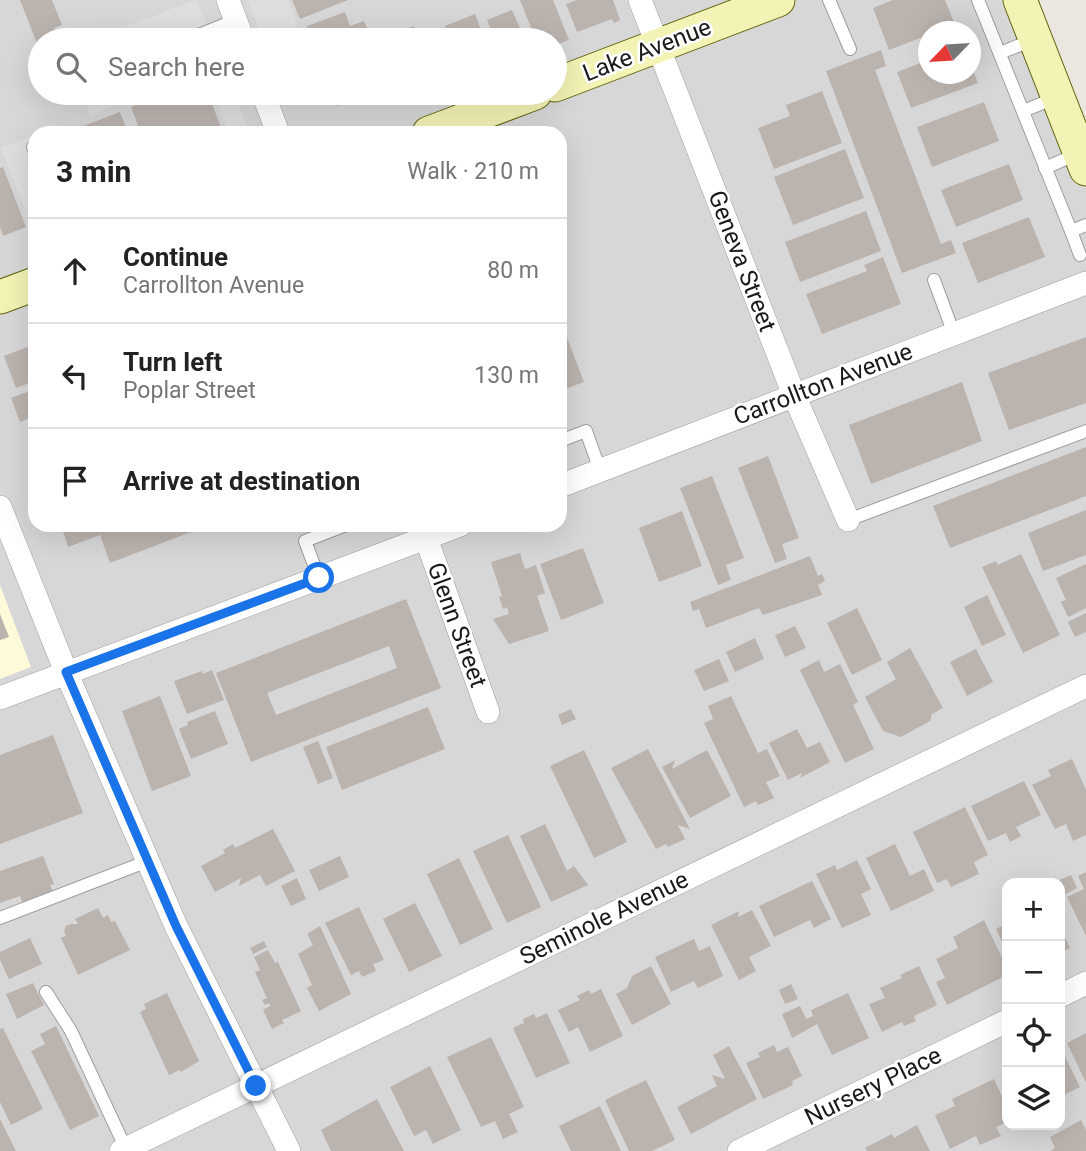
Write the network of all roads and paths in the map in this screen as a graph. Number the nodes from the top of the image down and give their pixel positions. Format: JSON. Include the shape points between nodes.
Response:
{"nodes":[{"id":1,"x":640,"y":0,"type":"edge"},
{"id":2,"x":778,"y":0,"type":"edge"},
{"id":3,"x":829,"y":0,"type":"edge"},
{"id":4,"x":1020,"y":0,"type":"edge"},
{"id":5,"x":980,"y":1,"type":"edge"},
{"id":6,"x":236,"y":20,"type":"edge"},
{"id":7,"x":216,"y":28,"type":"edge"},
{"id":8,"x":1035,"y":38,"type":"junction"},
{"id":9,"x":658,"y":46,"type":"junction"},
{"id":10,"x":850,"y":49,"type":"dead end"},
{"id":11,"x":1000,"y":53,"type":"junction"},
{"id":12,"x":567,"y":80,"type":"edge"},
{"id":13,"x":1058,"y":97,"type":"junction"},
{"id":14,"x":268,"y":105,"type":"edge"},
{"id":15,"x":503,"y":105,"type":"edge"},
{"id":16,"x":1023,"y":111,"type":"junction"},
{"id":17,"x":275,"y":126,"type":"edge"},
{"id":18,"x":448,"y":126,"type":"edge"},
{"id":19,"x":1083,"y":161,"type":"edge"},
{"id":20,"x":1045,"y":168,"type":"junction"},
{"id":21,"x":1086,"y":225,"type":"edge"},
{"id":22,"x":1070,"y":231,"type":"junction"},
{"id":23,"x":1080,"y":255,"type":"dead end"},
{"id":24,"x":934,"y":280,"type":"dead end"},
{"id":25,"x":1086,"y":283,"type":"edge"},
{"id":26,"x":28,"y":287,"type":"edge"},
{"id":27,"x":0,"y":297,"type":"edge"},
{"id":28,"x":954,"y":334,"type":"junction"},
{"id":29,"x":794,"y":395,"type":"junction"},
{"id":30,"x":1086,"y":431,"type":"edge"},
{"id":31,"x":567,"y":438,"type":"edge"},
{"id":32,"x":600,"y":470,"type":"junction"},
{"id":33,"x":567,"y":483,"type":"edge"},
{"id":34,"x":0,"y":507,"type":"edge"},
{"id":35,"x":848,"y":520,"type":"joint"},
{"id":36,"x":328,"y":532,"type":"edge"},
{"id":37,"x":442,"y":532,"type":"edge"},
{"id":38,"x":426,"y":538,"type":"junction"},
{"id":39,"x":319,"y":578,"type":"junction"},
{"id":40,"x":66,"y":672,"type":"junction"},
{"id":41,"x":1086,"y":686,"type":"edge"},
{"id":42,"x":0,"y":698,"type":"edge"},
{"id":43,"x":488,"y":712,"type":"dead end"},
{"id":44,"x":148,"y":861,"type":"junction"},
{"id":45,"x":0,"y":918,"type":"edge"},
{"id":46,"x":1086,"y":983,"type":"edge"},
{"id":47,"x":46,"y":992,"type":"dead end"},
{"id":48,"x":1065,"y":994,"type":"edge"},
{"id":49,"x":1002,"y":1023,"type":"edge"},
{"id":50,"x":256,"y":1086,"type":"junction"},
{"id":51,"x":124,"y":1150,"type":"edge"},
{"id":52,"x":289,"y":1151,"type":"edge"},
{"id":53,"x":739,"y":1151,"type":"edge"}],
"edges":[{"from":1,"to":9,"type":"street","name":"Geneva Street"},
{"from":2,"to":9,"type":"main road","name":"Lake Avenue"},
{"from":3,"to":10,"type":"lane"},
{"from":4,"to":8,"type":"main road"},
{"from":5,"to":11,"type":"lane"},
{"from":6,"to":7,"type":"lane"},
{"from":8,"to":11,"type":"lane"},
{"from":8,"to":13,"type":"main road"},
{"from":9,"to":12,"type":"main road","name":"Lake Avenue"},
{"from":9,"to":29,"type":"street","name":"Geneva Street"},
{"from":11,"to":16,"type":"lane"},
{"from":13,"to":16,"type":"lane"},
{"from":13,"to":19,"type":"main road"},
{"from":14,"to":17,"type":"street"},
{"from":15,"to":18,"type":"main road"},
{"from":16,"to":20,"type":"lane"},
{"from":19,"to":20,"type":"lane"},
{"from":20,"to":22,"type":"lane"},
{"from":21,"to":22,"type":"lane"},
{"from":22,"to":23,"type":"lane"},
{"from":24,"to":28,"type":"lane"},
{"from":25,"to":28,"type":"street","name":"Carrollton Avenue"},
{"from":26,"to":27,"type":"main road"},
{"from":28,"to":29,"type":"street","name":"Carrollton Avenue"},
{"from":29,"to":32,"type":"street","name":"Carrollton Avenue"},
{"from":29,"to":35,"type":"street","name":"Geneva Street"},
{"from":30,"to":35,"type":"lane"},
{"from":31,"to":32,"type":"lane","via":[[586,431]]},
{"from":32,"to":33,"type":"street","name":"Carrollton Avenue"},
{"from":34,"to":40,"type":"street"},
{"from":36,"to":39,"type":"lane","via":[[305,541]]},
{"from":37,"to":38,"type":"street"},
{"from":38,"to":39,"type":"street"},
{"from":38,"to":43,"type":"street","name":"Glenn Street"},
{"from":39,"to":40,"type":"street"},
{"from":40,"to":42,"type":"street"},
{"from":40,"to":44,"type":"street"},
{"from":41,"to":50,"type":"street","name":"Seminole Avenue"},
{"from":44,"to":45,"type":"lane"},
{"from":44,"to":50,"type":"street"},
{"from":46,"to":48,"type":"street"},
{"from":47,"to":51,"type":"lane","via":[[71,1031]]},
{"from":49,"to":53,"type":"street","name":"Nursery Place"},
{"from":50,"to":51,"type":"street","name":"Seminole Avenue"},
{"from":50,"to":52,"type":"street"}]}
